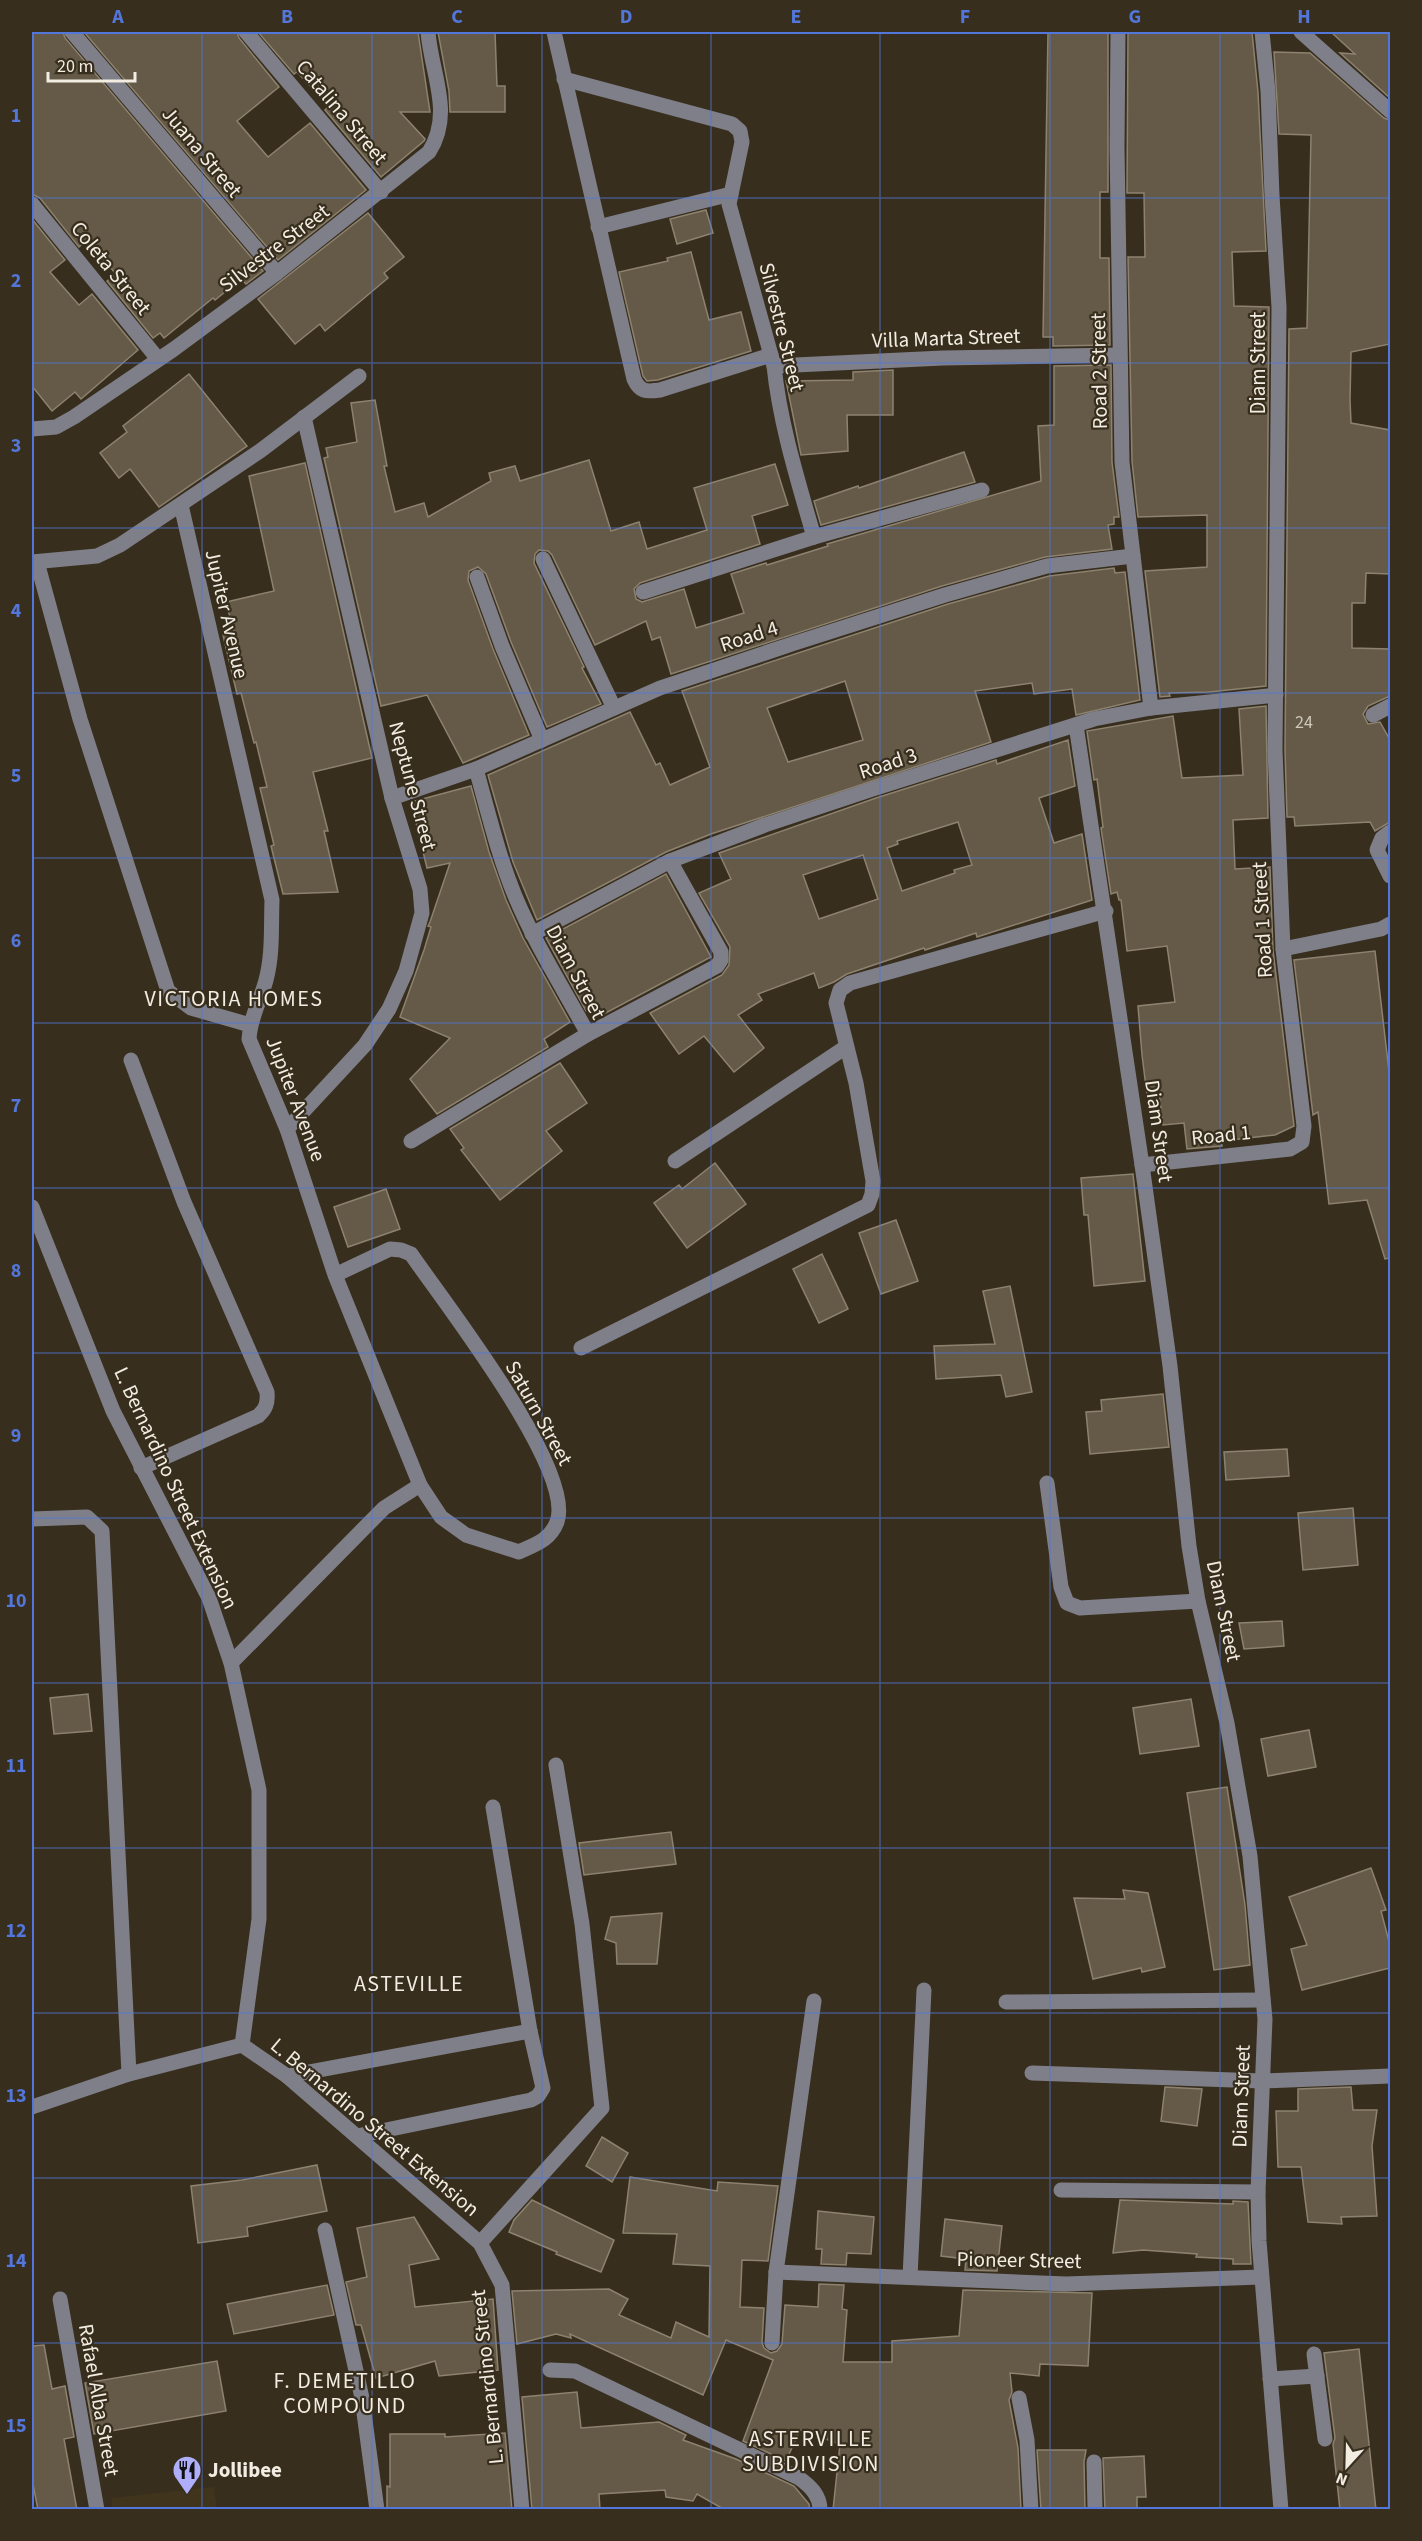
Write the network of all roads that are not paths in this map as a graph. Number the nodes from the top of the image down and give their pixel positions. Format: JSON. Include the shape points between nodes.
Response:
{"nodes":[{"id":1,"x":72,"y":32,"type":"edge"},
{"id":2,"x":246,"y":32,"type":"edge"},
{"id":3,"x":427,"y":32,"type":"edge"},
{"id":4,"x":554,"y":32,"type":"edge"},
{"id":5,"x":1118,"y":32,"type":"edge"},
{"id":6,"x":1262,"y":32,"type":"edge"},
{"id":7,"x":1301,"y":32,"type":"edge"},
{"id":8,"x":564,"y":79,"type":"junction"},
{"id":9,"x":1390,"y":111,"type":"edge"},
{"id":10,"x":381,"y":192,"type":"junction"},
{"id":11,"x":731,"y":194,"type":"junction"},
{"id":12,"x":32,"y":204,"type":"edge"},
{"id":13,"x":598,"y":227,"type":"junction"},
{"id":14,"x":277,"y":273,"type":"junction"},
{"id":15,"x":1119,"y":355,"type":"junction"},
{"id":16,"x":158,"y":359,"type":"junction"},
{"id":17,"x":772,"y":360,"type":"junction"},
{"id":18,"x":359,"y":376,"type":"dead end"},
{"id":19,"x":304,"y":417,"type":"junction"},
{"id":20,"x":32,"y":429,"type":"edge"},
{"id":21,"x":982,"y":489,"type":"dead end"},
{"id":22,"x":181,"y":505,"type":"junction"},
{"id":23,"x":814,"y":537,"type":"junction"},
{"id":24,"x":1133,"y":556,"type":"junction"},
{"id":25,"x":543,"y":559,"type":"dead end"},
{"id":26,"x":34,"y":562,"type":"edge"},
{"id":27,"x":477,"y":577,"type":"dead end"},
{"id":28,"x":643,"y":592,"type":"dead end"},
{"id":29,"x":1276,"y":695,"type":"junction"},
{"id":30,"x":1390,"y":706,"type":"edge"},
{"id":31,"x":614,"y":708,"type":"junction"},
{"id":32,"x":1150,"y":708,"type":"junction"},
{"id":33,"x":1373,"y":715,"type":"dead end"},
{"id":34,"x":1076,"y":725,"type":"junction"},
{"id":35,"x":542,"y":740,"type":"junction"},
{"id":36,"x":476,"y":769,"type":"junction"},
{"id":37,"x":392,"y":798,"type":"junction"},
{"id":38,"x":1390,"y":832,"type":"edge"},
{"id":39,"x":670,"y":861,"type":"junction"},
{"id":40,"x":1390,"y":876,"type":"edge"},
{"id":41,"x":1106,"y":911,"type":"junction"},
{"id":42,"x":1390,"y":924,"type":"edge"},
{"id":43,"x":532,"y":934,"type":"junction"},
{"id":44,"x":1283,"y":949,"type":"junction"},
{"id":45,"x":250,"y":1025,"type":"junction"},
{"id":46,"x":588,"y":1034,"type":"junction"},
{"id":47,"x":846,"y":1047,"type":"junction"},
{"id":48,"x":131,"y":1060,"type":"dead end"},
{"id":49,"x":286,"y":1129,"type":"junction"},
{"id":50,"x":411,"y":1141,"type":"dead end"},
{"id":51,"x":1302,"y":1142,"type":"joint"},
{"id":52,"x":675,"y":1161,"type":"dead end"},
{"id":53,"x":1142,"y":1165,"type":"junction"},
{"id":54,"x":32,"y":1207,"type":"edge"},
{"id":55,"x":335,"y":1275,"type":"junction"},
{"id":56,"x":581,"y":1348,"type":"dead end"},
{"id":57,"x":141,"y":1468,"type":"junction"},
{"id":58,"x":1047,"y":1483,"type":"dead end"},
{"id":59,"x":420,"y":1485,"type":"junction"},
{"id":60,"x":32,"y":1519,"type":"edge"},
{"id":61,"x":1198,"y":1601,"type":"junction"},
{"id":62,"x":231,"y":1663,"type":"junction"},
{"id":63,"x":555,"y":1765,"type":"dead end"},
{"id":64,"x":493,"y":1808,"type":"dead end"},
{"id":65,"x":924,"y":1990,"type":"dead end"},
{"id":66,"x":1263,"y":2000,"type":"junction"},
{"id":67,"x":814,"y":2001,"type":"dead end"},
{"id":68,"x":1006,"y":2002,"type":"dead end"},
{"id":69,"x":530,"y":2031,"type":"junction"},
{"id":70,"x":242,"y":2045,"type":"junction"},
{"id":71,"x":1032,"y":2073,"type":"dead end"},
{"id":72,"x":129,"y":2074,"type":"junction"},
{"id":73,"x":288,"y":2076,"type":"junction"},
{"id":74,"x":1390,"y":2076,"type":"edge"},
{"id":75,"x":1262,"y":2081,"type":"junction"},
{"id":76,"x":32,"y":2107,"type":"edge"},
{"id":77,"x":357,"y":2136,"type":"junction"},
{"id":78,"x":1060,"y":2190,"type":"dead end"},
{"id":79,"x":1258,"y":2192,"type":"junction"},
{"id":80,"x":325,"y":2230,"type":"dead end"},
{"id":81,"x":480,"y":2243,"type":"junction"},
{"id":82,"x":776,"y":2272,"type":"junction"},
{"id":83,"x":910,"y":2277,"type":"junction"},
{"id":84,"x":1261,"y":2277,"type":"junction"},
{"id":85,"x":60,"y":2299,"type":"dead end"},
{"id":86,"x":772,"y":2343,"type":"dead end"},
{"id":87,"x":1314,"y":2354,"type":"dead end"},
{"id":88,"x":549,"y":2370,"type":"dead end"},
{"id":89,"x":1317,"y":2376,"type":"junction"},
{"id":90,"x":1270,"y":2379,"type":"junction"},
{"id":91,"x":1019,"y":2398,"type":"dead end"},
{"id":92,"x":1325,"y":2439,"type":"dead end"},
{"id":93,"x":1094,"y":2462,"type":"dead end"},
{"id":94,"x":97,"y":2510,"type":"edge"},
{"id":95,"x":377,"y":2510,"type":"edge"},
{"id":96,"x":522,"y":2510,"type":"edge"},
{"id":97,"x":820,"y":2510,"type":"edge"},
{"id":98,"x":1031,"y":2510,"type":"edge"},
{"id":99,"x":1095,"y":2510,"type":"edge"},
{"id":100,"x":1281,"y":2510,"type":"edge"}],
"edges":[{"from":1,"to":14,"type":"street","name":"Juana Street"},
{"from":2,"to":10,"type":"street","name":"Catalina Street"},
{"from":3,"to":10,"type":"street","name":"Silvestre Street","via":[[442,103],[437,140],[429,152]]},
{"from":4,"to":8,"type":"street"},
{"from":5,"to":15,"type":"street","name":"Road 2 Street"},
{"from":6,"to":29,"type":"street","name":"Diam Street","via":[[1279,307]]},
{"from":7,"to":9,"type":"street"},
{"from":8,"to":11,"type":"street","name":"Silvestre Street","via":[[732,124],[740,132],[742,142]]},
{"from":8,"to":13,"type":"street"},
{"from":10,"to":14,"type":"street","name":"Silvestre Street"},
{"from":11,"to":13,"type":"street"},
{"from":11,"to":17,"type":"street","name":"Silvestre Street","via":[[731,214]]},
{"from":12,"to":16,"type":"street","name":"Coleta Street"},
{"from":13,"to":17,"type":"street","name":"Villa Marta Street","via":[[638,388],[646,392],[660,390]]},
{"from":14,"to":16,"type":"street","name":"Silvestre Street"},
{"from":15,"to":17,"type":"street","name":"Villa Marta Street"},
{"from":15,"to":24,"type":"street","name":"Road 2 Street","via":[[1122,462]]},
{"from":16,"to":20,"type":"street","name":"Silvestre Street","via":[[56,427]]},
{"from":17,"to":23,"type":"street","name":"Silvestre Street","via":[[792,461]]},
{"from":18,"to":19,"type":"street"},
{"from":19,"to":22,"type":"street"},
{"from":19,"to":37,"type":"street","name":"Neptune Street"},
{"from":21,"to":23,"type":"street"},
{"from":22,"to":26,"type":"street","via":[[120,545],[97,555]]},
{"from":22,"to":45,"type":"street","name":"Jupiter Avenue","via":[[272,900],[267,979]]},
{"from":23,"to":28,"type":"street"},
{"from":24,"to":31,"type":"street","name":"Road 4","via":[[1047,566],[945,595],[660,688]]},
{"from":24,"to":32,"type":"street","name":"Road 2 Street"},
{"from":25,"to":31,"type":"street"},
{"from":26,"to":45,"type":"street","via":[[168,991],[191,1008]]},
{"from":27,"to":35,"type":"street"},
{"from":29,"to":32,"type":"street","name":"Road 3"},
{"from":29,"to":44,"type":"street","name":"Road 1 Street"},
{"from":30,"to":33,"type":"street"},
{"from":31,"to":35,"type":"street","name":"Road 4"},
{"from":32,"to":34,"type":"street","name":"Road 3"},
{"from":34,"to":39,"type":"street","name":"Road 3","via":[[765,825]]},
{"from":34,"to":41,"type":"street","name":"Diam Street"},
{"from":35,"to":36,"type":"street","name":"Road 4"},
{"from":36,"to":37,"type":"street","name":"Road 4"},
{"from":36,"to":43,"type":"street","name":"Diam Street","via":[[500,856]]},
{"from":37,"to":49,"type":"street","name":"Neptune Street","via":[[420,889],[422,913],[406,971],[389,1009],[365,1045]]},
{"from":38,"to":40,"type":"street","via":[[1377,850]]},
{"from":39,"to":43,"type":"street","name":"Road 3"},
{"from":39,"to":46,"type":"street","via":[[721,952],[721,960],[717,966]]},
{"from":41,"to":47,"type":"street","via":[[850,983],[840,990],[836,1003]]},
{"from":41,"to":53,"type":"street","name":"Diam Street"},
{"from":42,"to":44,"type":"street"},
{"from":43,"to":46,"type":"street","name":"Diam Street"},
{"from":44,"to":51,"type":"street","name":"Road 1 Street","via":[[1304,1126]]},
{"from":45,"to":49,"type":"street","name":"Jupiter Avenue","via":[[249,1039]]},
{"from":46,"to":50,"type":"street","name":"Diam Street"},
{"from":47,"to":52,"type":"street"},
{"from":47,"to":56,"type":"street","via":[[873,1181],[868,1205]]},
{"from":48,"to":57,"type":"street","via":[[184,1202],[267,1392],[265,1410],[258,1416]]},
{"from":49,"to":55,"type":"street","name":"Jupiter Avenue"},
{"from":51,"to":53,"type":"street","name":"Road 1","via":[[1290,1149]]},
{"from":53,"to":61,"type":"street","name":"Diam Street"},
{"from":54,"to":57,"type":"street","name":"L. Bernardino Street Extension","via":[[113,1411]]},
{"from":55,"to":59,"type":"street","name":"Jupiter Avenue"},
{"from":55,"to":59,"type":"street","name":"Saturn Street","via":[[390,1249],[411,1254],[513,1401],[545,1459],[558,1493],[558,1521],[546,1539],[519,1552],[466,1535],[441,1517]]},
{"from":57,"to":62,"type":"street","name":"L. Bernardino Street Extension","via":[[209,1598]]},
{"from":58,"to":61,"type":"street","via":[[1061,1587],[1067,1603],[1080,1608]]},
{"from":59,"to":62,"type":"street","via":[[384,1508]]},
{"from":60,"to":72,"type":"street","via":[[87,1517],[102,1532]]},
{"from":61,"to":66,"type":"street","name":"Diam Street","via":[[1227,1723],[1250,1856]]},
{"from":62,"to":70,"type":"street","name":"L. Bernardino Street Extension","via":[[259,1790],[259,1919]]},
{"from":63,"to":81,"type":"street","via":[[582,1924],[602,2108]]},
{"from":64,"to":69,"type":"street"},
{"from":65,"to":83,"type":"street"},
{"from":66,"to":68,"type":"street"},
{"from":66,"to":75,"type":"street","name":"Diam Street"},
{"from":67,"to":82,"type":"street"},
{"from":69,"to":73,"type":"street"},
{"from":69,"to":77,"type":"street","via":[[543,2088],[538,2096]]},
{"from":70,"to":72,"type":"street","name":"L. Bernardino Street Extension"},
{"from":70,"to":73,"type":"street","name":"L. Bernardino Street Extension"},
{"from":71,"to":75,"type":"street"},
{"from":72,"to":76,"type":"street","name":"L. Bernardino Street Extension"},
{"from":73,"to":77,"type":"street","name":"L. Bernardino Street Extension"},
{"from":74,"to":75,"type":"street"},
{"from":75,"to":79,"type":"street","name":"Diam Street"},
{"from":77,"to":81,"type":"street","name":"L. Bernardino Street Extension"},
{"from":78,"to":79,"type":"street"},
{"from":79,"to":84,"type":"street","name":"Diam Street"},
{"from":80,"to":95,"type":"street","via":[[362,2398]]},
{"from":81,"to":96,"type":"street","name":"L. Bernardino Street","via":[[502,2285]]},
{"from":82,"to":83,"type":"street","name":"Pioneer Street"},
{"from":82,"to":86,"type":"street"},
{"from":83,"to":84,"type":"street","name":"Pioneer Street","via":[[1066,2284]]},
{"from":84,"to":90,"type":"street","name":"Diam Street"},
{"from":85,"to":94,"type":"street","name":"Rafael Alba Street"},
{"from":87,"to":89,"type":"street"},
{"from":88,"to":97,"type":"street","via":[[575,2371],[800,2478],[812,2488]]},
{"from":89,"to":90,"type":"street"},
{"from":89,"to":92,"type":"street"},
{"from":90,"to":100,"type":"street","name":"Diam Street"},
{"from":91,"to":98,"type":"street","via":[[1027,2440]]},
{"from":93,"to":99,"type":"street"}]}
